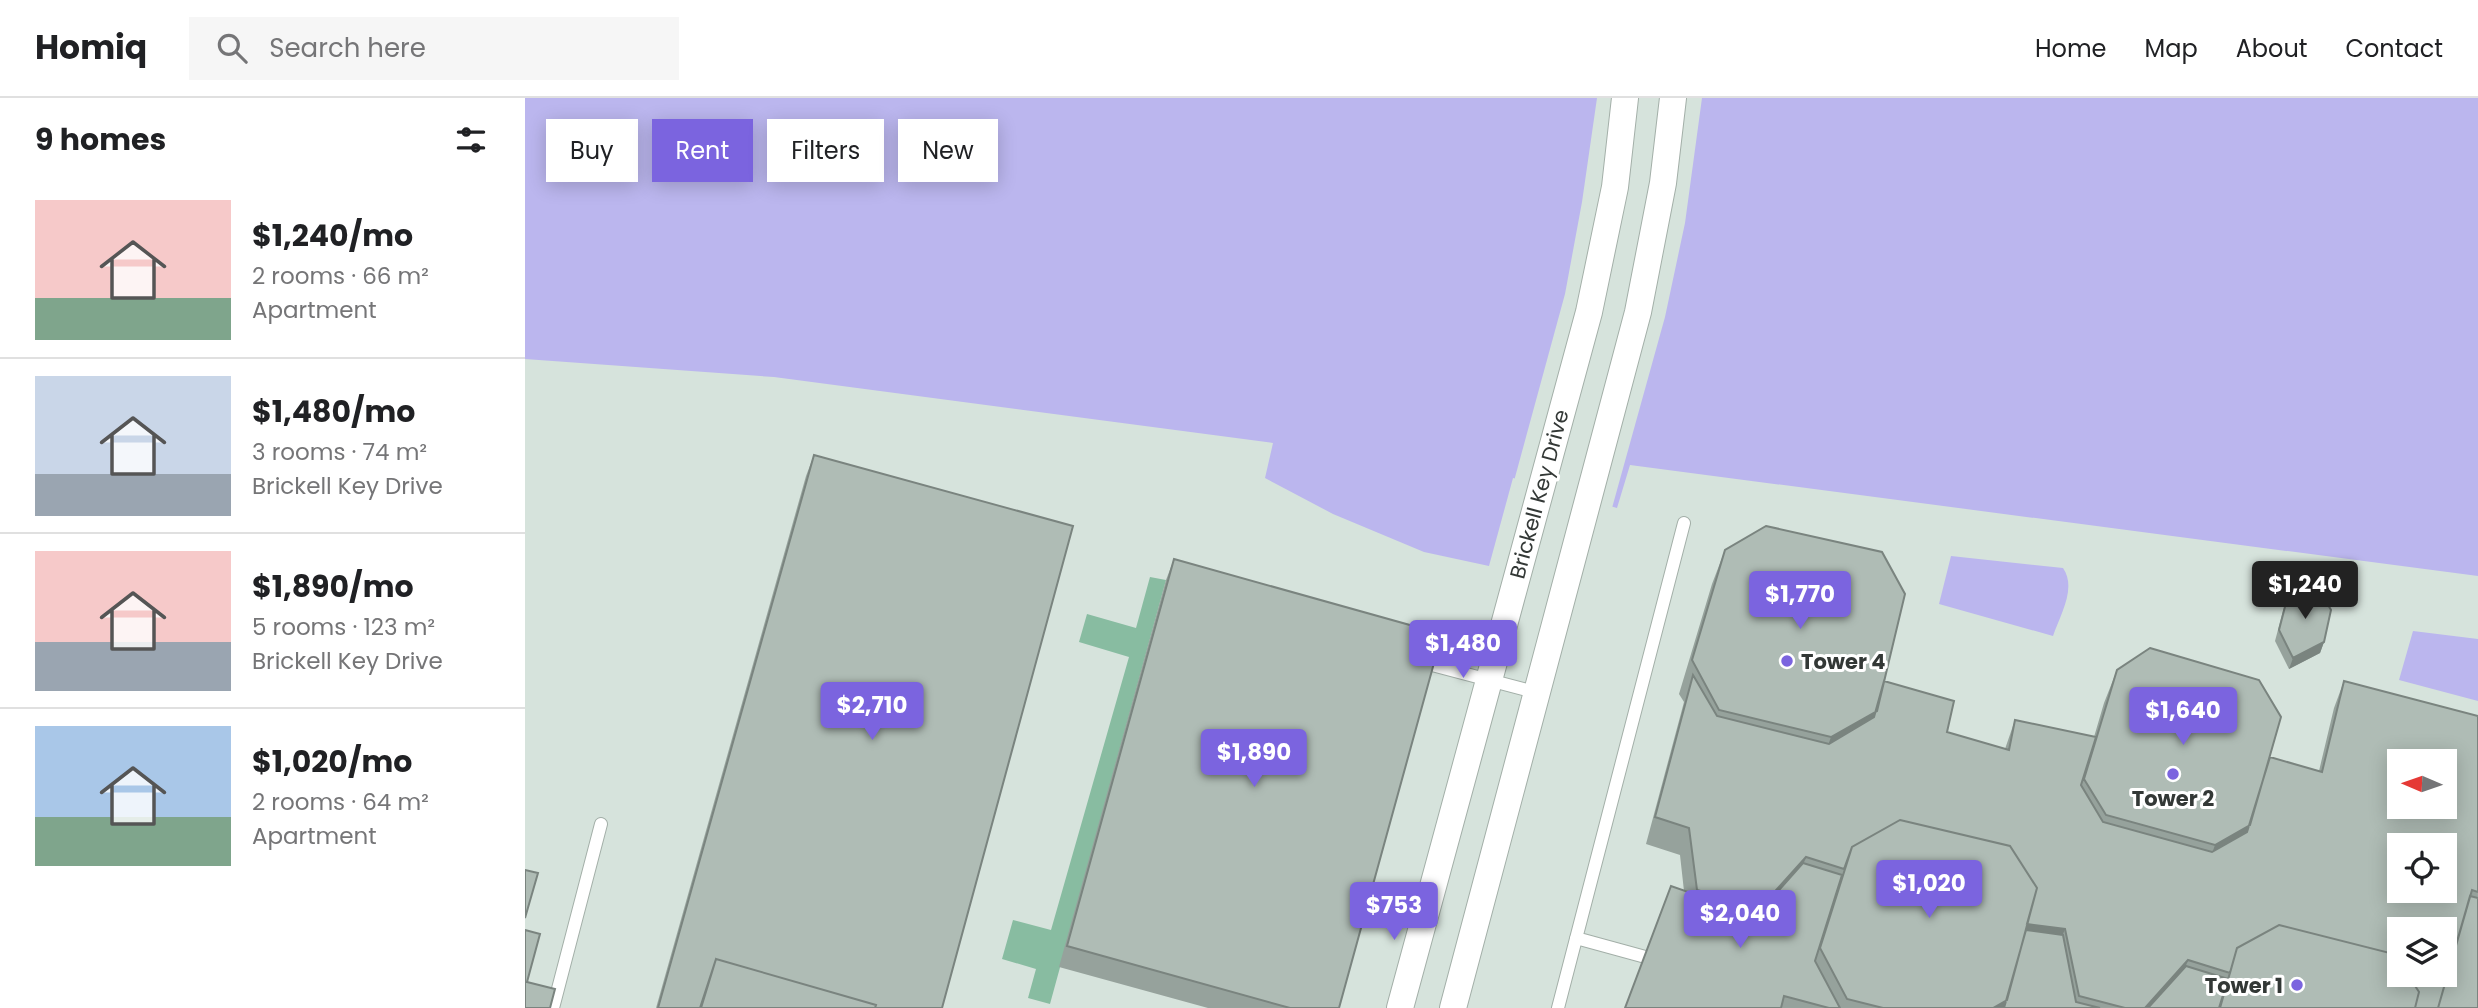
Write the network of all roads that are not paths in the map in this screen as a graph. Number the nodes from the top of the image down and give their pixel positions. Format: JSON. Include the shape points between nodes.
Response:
{"nodes":[{"id":1,"x":1625,"y":98,"type":"edge"},
{"id":2,"x":1673,"y":98,"type":"edge"},
{"id":3,"x":1684,"y":523,"type":"dead end"},
{"id":4,"x":1432,"y":665,"type":"edge"},
{"id":5,"x":1488,"y":680,"type":"junction"},
{"id":6,"x":1538,"y":694,"type":"junction"},
{"id":7,"x":601,"y":824,"type":"dead end"},
{"id":8,"x":1576,"y":938,"type":"junction"},
{"id":9,"x":1674,"y":965,"type":"edge"},
{"id":10,"x":553,"y":1008,"type":"edge"},
{"id":11,"x":1400,"y":1008,"type":"edge"},
{"id":12,"x":1453,"y":1008,"type":"edge"},
{"id":13,"x":1558,"y":1008,"type":"edge"}],
"edges":[{"from":1,"to":5,"type":"street","name":"Brickell Key Drive","via":[[1615,187],[1589,312]]},
{"from":2,"to":6,"type":"street","via":[[1663,183],[1638,312]]},
{"from":3,"to":8,"type":"lane"},
{"from":4,"to":5,"type":"lane"},
{"from":5,"to":6,"type":"lane"},
{"from":5,"to":11,"type":"street","name":"Brickell Key Drive"},
{"from":6,"to":12,"type":"street"},
{"from":7,"to":10,"type":"lane"},
{"from":8,"to":9,"type":"lane"},
{"from":8,"to":13,"type":"lane"}]}
